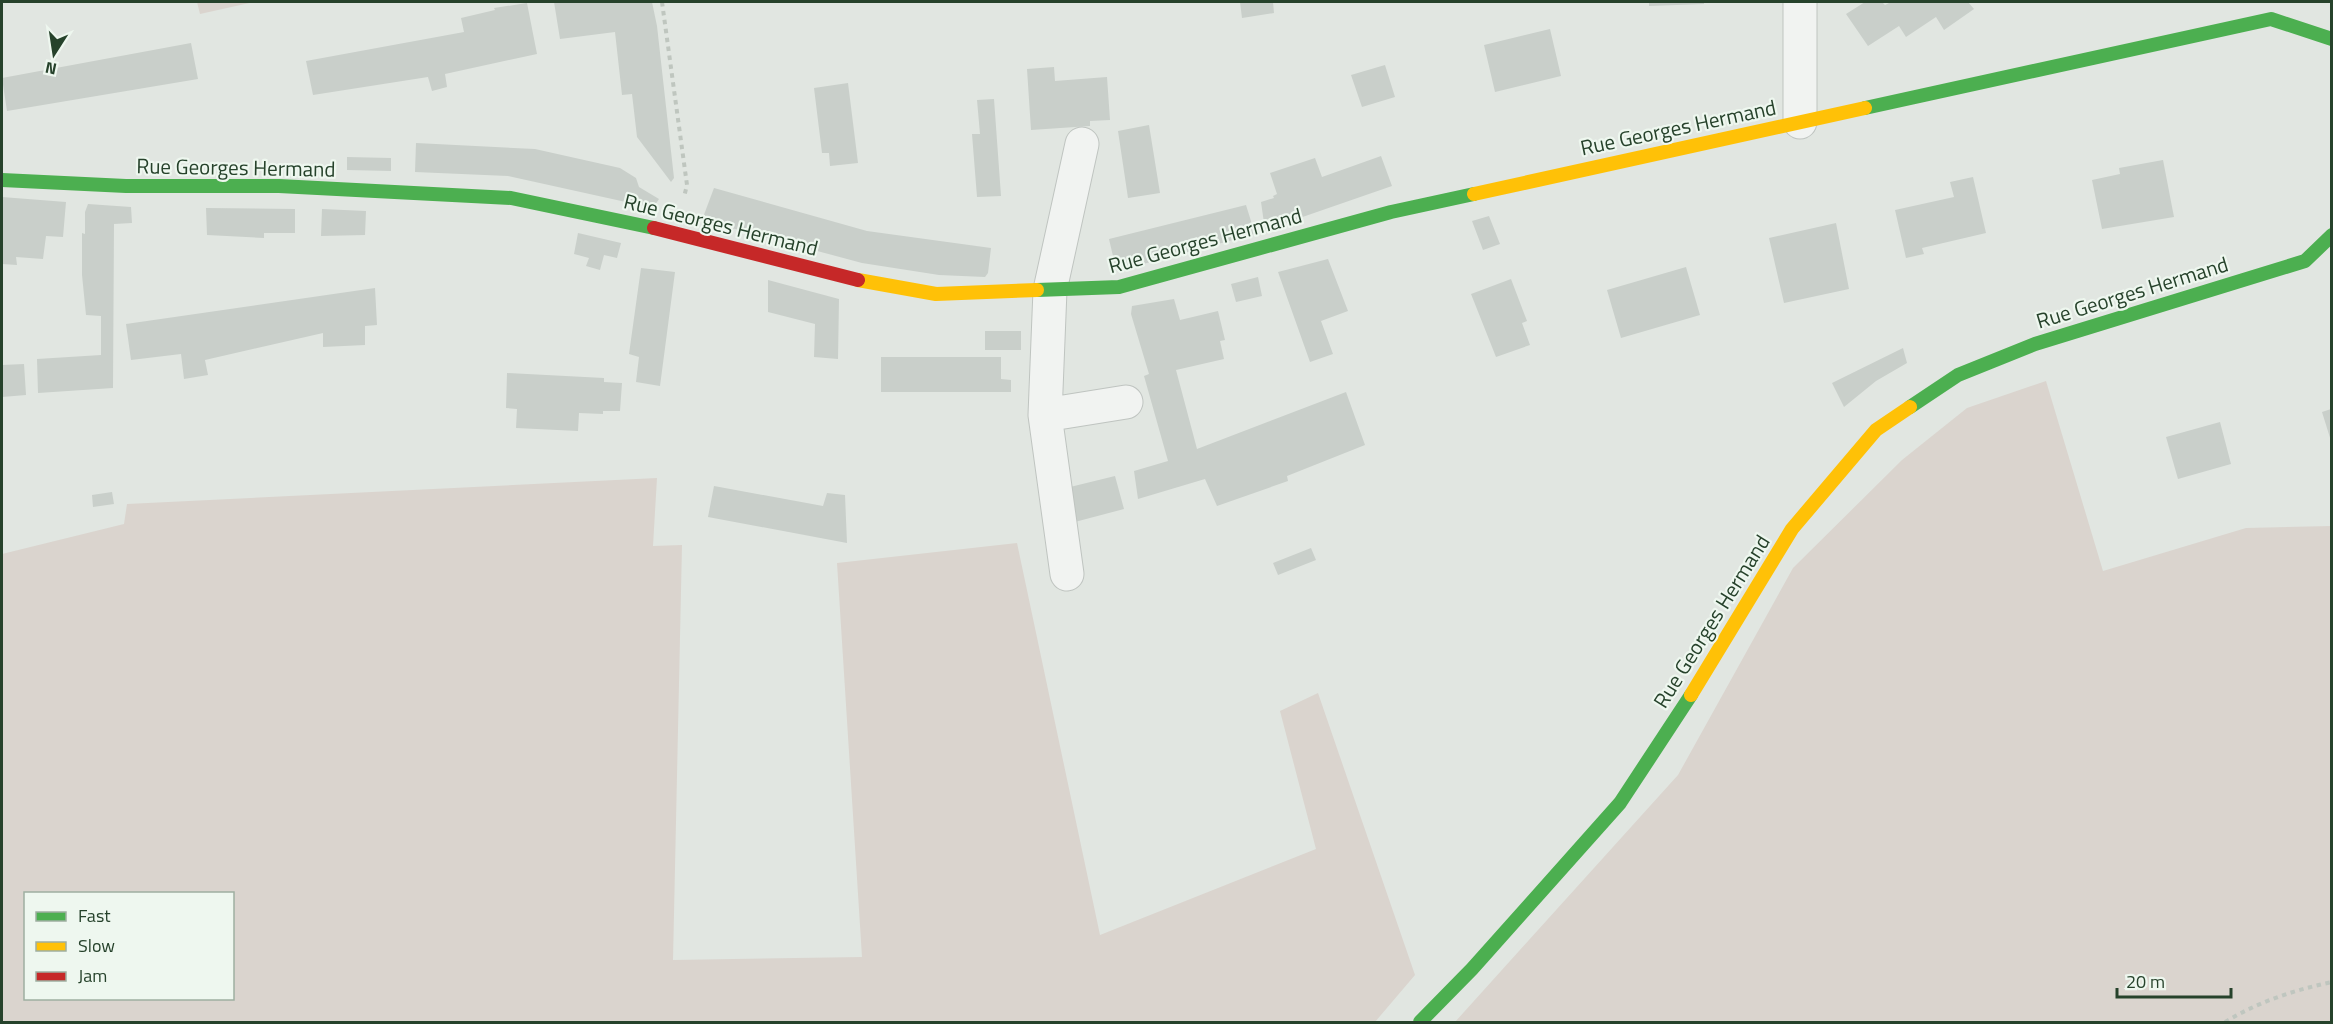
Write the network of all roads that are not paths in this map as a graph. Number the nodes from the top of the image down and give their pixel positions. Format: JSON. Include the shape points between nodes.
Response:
{"nodes":[{"id":1,"x":1800,"y":2,"type":"edge"},
{"id":2,"x":2331,"y":39,"type":"edge"},
{"id":3,"x":1800,"y":122,"type":"junction"},
{"id":4,"x":1082,"y":144,"type":"dead end"},
{"id":5,"x":2,"y":180,"type":"edge"},
{"id":6,"x":2331,"y":235,"type":"edge"},
{"id":7,"x":1050,"y":290,"type":"junction"},
{"id":8,"x":1126,"y":402,"type":"dead end"},
{"id":9,"x":1046,"y":415,"type":"junction"},
{"id":10,"x":1067,"y":574,"type":"dead end"},
{"id":11,"x":1420,"y":1023,"type":"edge"}],
"edges":[{"from":1,"to":3,"type":"street"},
{"from":2,"to":3,"type":"street","name":"Rue Georges Hermand","via":[[2271,19]]},
{"from":3,"to":7,"type":"street","name":"Rue Georges Hermand","via":[[1391,212],[1119,287]]},
{"from":4,"to":7,"type":"street"},
{"from":5,"to":7,"type":"street","name":"Rue Georges Hermand","via":[[126,186],[279,186],[511,198],[676,233],[862,281],[936,294]]},
{"from":6,"to":11,"type":"street","name":"Rue Georges Hermand","via":[[2305,261],[2035,344],[1958,375],[1876,430],[1792,529],[1715,658],[1620,803]]},
{"from":7,"to":9,"type":"street"},
{"from":8,"to":9,"type":"street"},
{"from":9,"to":10,"type":"street"}]}
